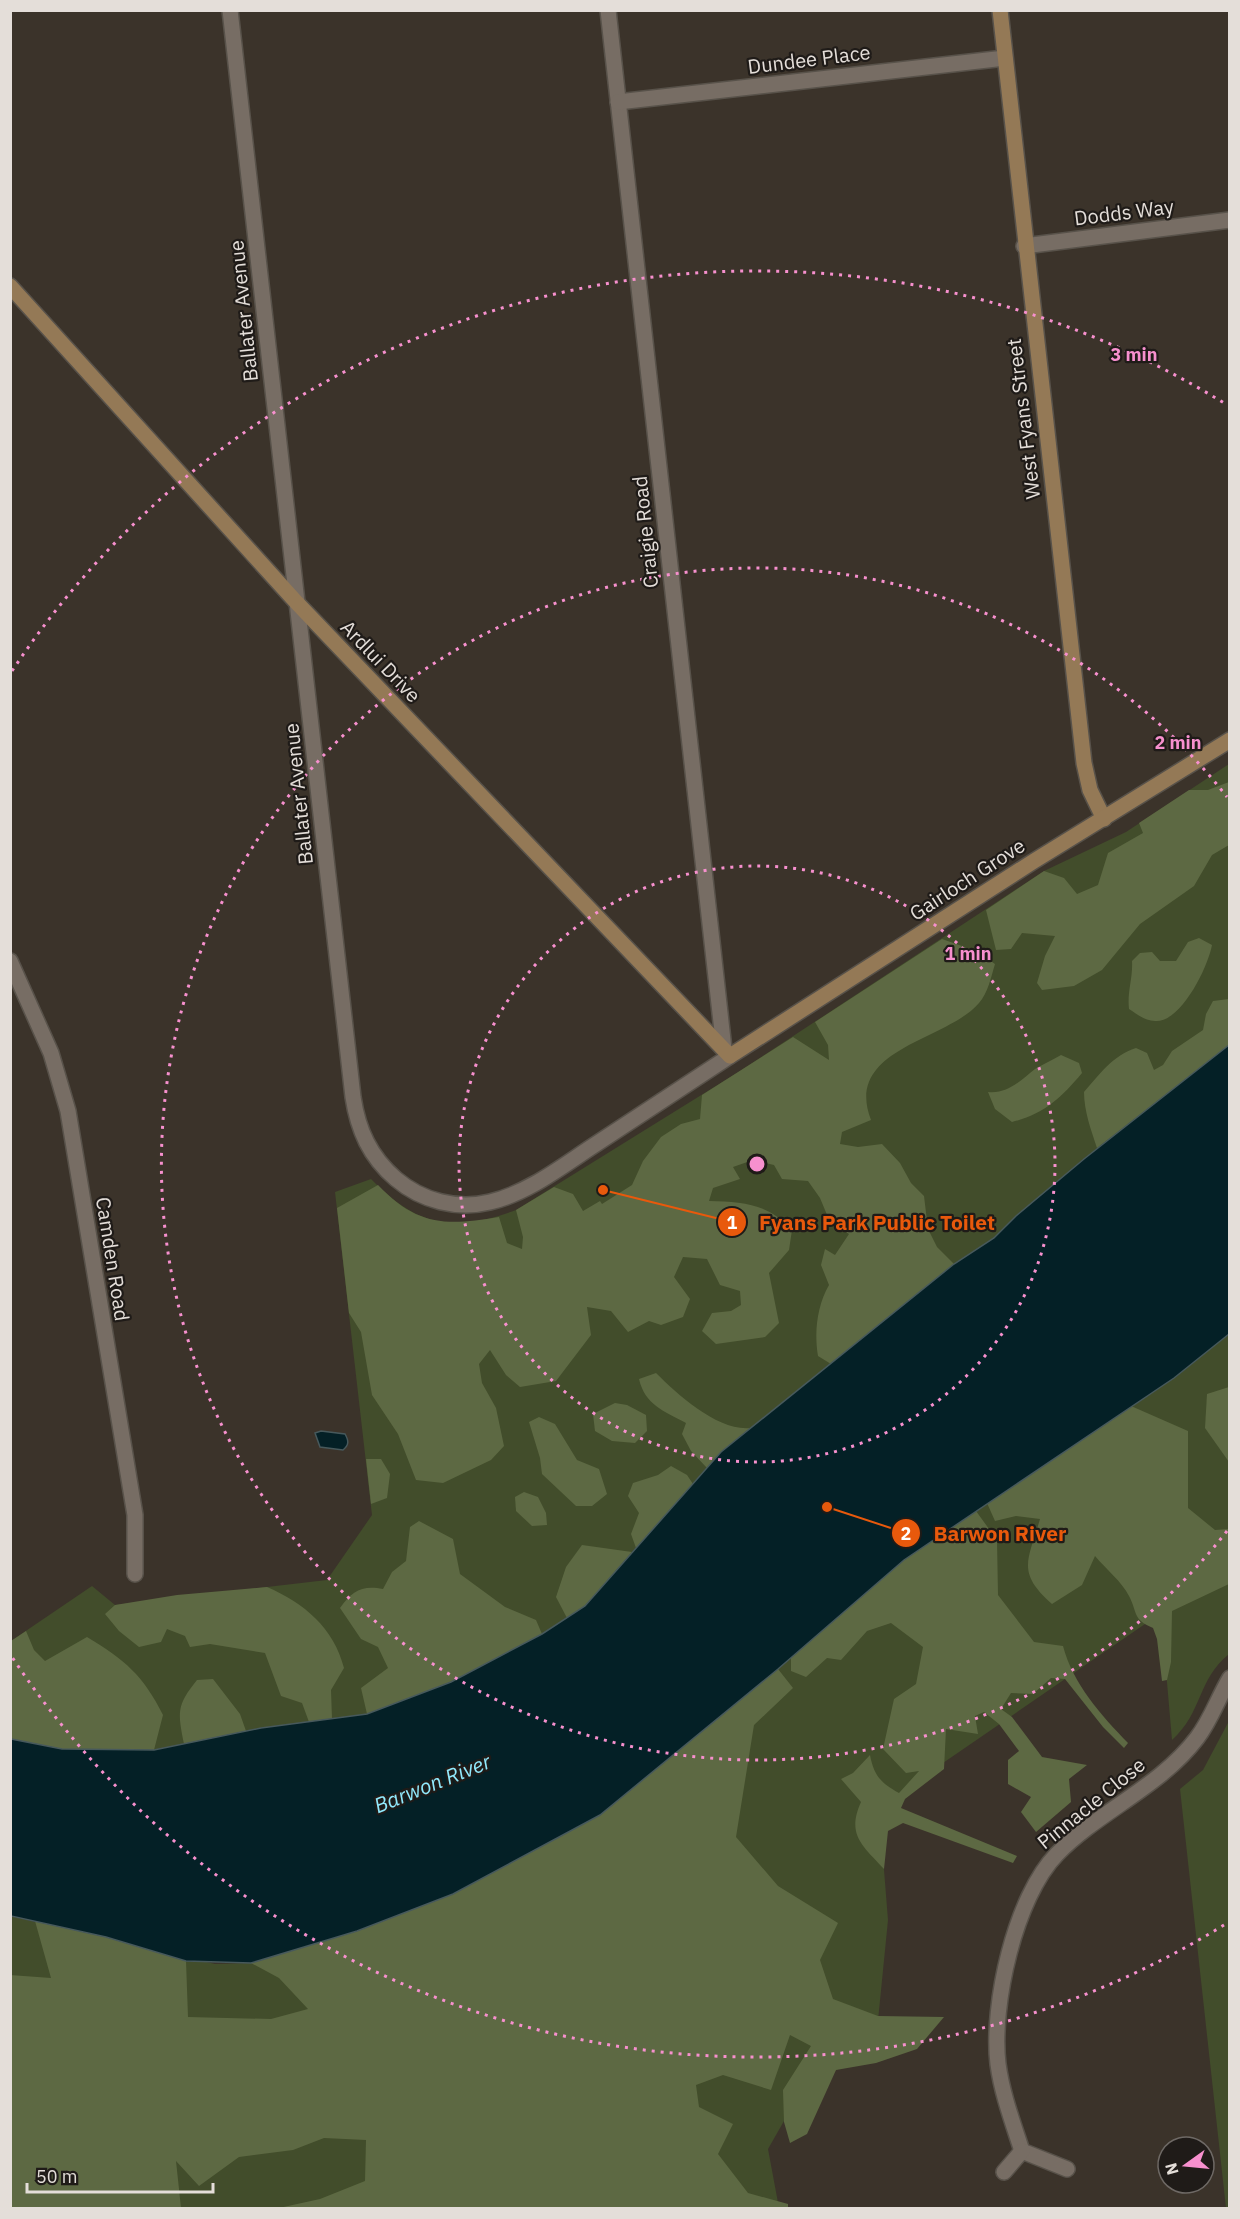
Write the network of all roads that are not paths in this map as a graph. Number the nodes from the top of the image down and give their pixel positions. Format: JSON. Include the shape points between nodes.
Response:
{"nodes":[{"id":1,"x":230,"y":10,"type":"edge"},
{"id":2,"x":608,"y":10,"type":"edge"},
{"id":3,"x":1000,"y":10,"type":"edge"},
{"id":4,"x":1005,"y":58,"type":"junction"},
{"id":5,"x":618,"y":102,"type":"junction"},
{"id":6,"x":1230,"y":220,"type":"edge"},
{"id":7,"x":1024,"y":246,"type":"junction"},
{"id":8,"x":10,"y":286,"type":"edge"},
{"id":9,"x":297,"y":603,"type":"junction"},
{"id":10,"x":1230,"y":740,"type":"edge"},
{"id":11,"x":1104,"y":819,"type":"junction"},
{"id":12,"x":10,"y":961,"type":"edge"},
{"id":13,"x":727,"y":1053,"type":"junction"},
{"id":14,"x":135,"y":1574,"type":"dead end"},
{"id":15,"x":1230,"y":1678,"type":"edge"},
{"id":16,"x":1022,"y":2151,"type":"junction"},
{"id":17,"x":1067,"y":2169,"type":"dead end"},
{"id":18,"x":1004,"y":2172,"type":"dead end"}],
"edges":[{"from":1,"to":9,"type":"street","name":"Ballater Avenue"},
{"from":2,"to":5,"type":"street","name":"Craigie Road"},
{"from":3,"to":4,"type":"street","name":"West Fyans Street"},
{"from":4,"to":5,"type":"street","name":"Dundee Place"},
{"from":4,"to":7,"type":"street","name":"West Fyans Street"},
{"from":5,"to":13,"type":"street","name":"Craigie Road"},
{"from":6,"to":7,"type":"street","name":"Dodds Way"},
{"from":7,"to":11,"type":"street","name":"West Fyans Street","via":[[1086,776]]},
{"from":8,"to":9,"type":"street","name":"Ardlui Drive"},
{"from":9,"to":13,"type":"street","name":"Ardlui Drive"},
{"from":9,"to":13,"type":"street","name":"Ballater Avenue","via":[[356,1114],[366,1142],[381,1165],[412,1191],[433,1200],[470,1205],[501,1199],[549,1175]]},
{"from":10,"to":11,"type":"street","name":"Gairloch Grove"},
{"from":11,"to":13,"type":"street","name":"Gairloch Grove"},
{"from":12,"to":14,"type":"street","name":"Camden Road","via":[[54,1059],[68,1111],[135,1515]]},
{"from":15,"to":16,"type":"street","name":"Pinnacle Close","via":[[1196,1740],[1058,1853],[1046,1866],[1026,1906],[1000,1989],[998,2030],[998,2063]]},
{"from":16,"to":17,"type":"street"},
{"from":16,"to":18,"type":"street"}]}
